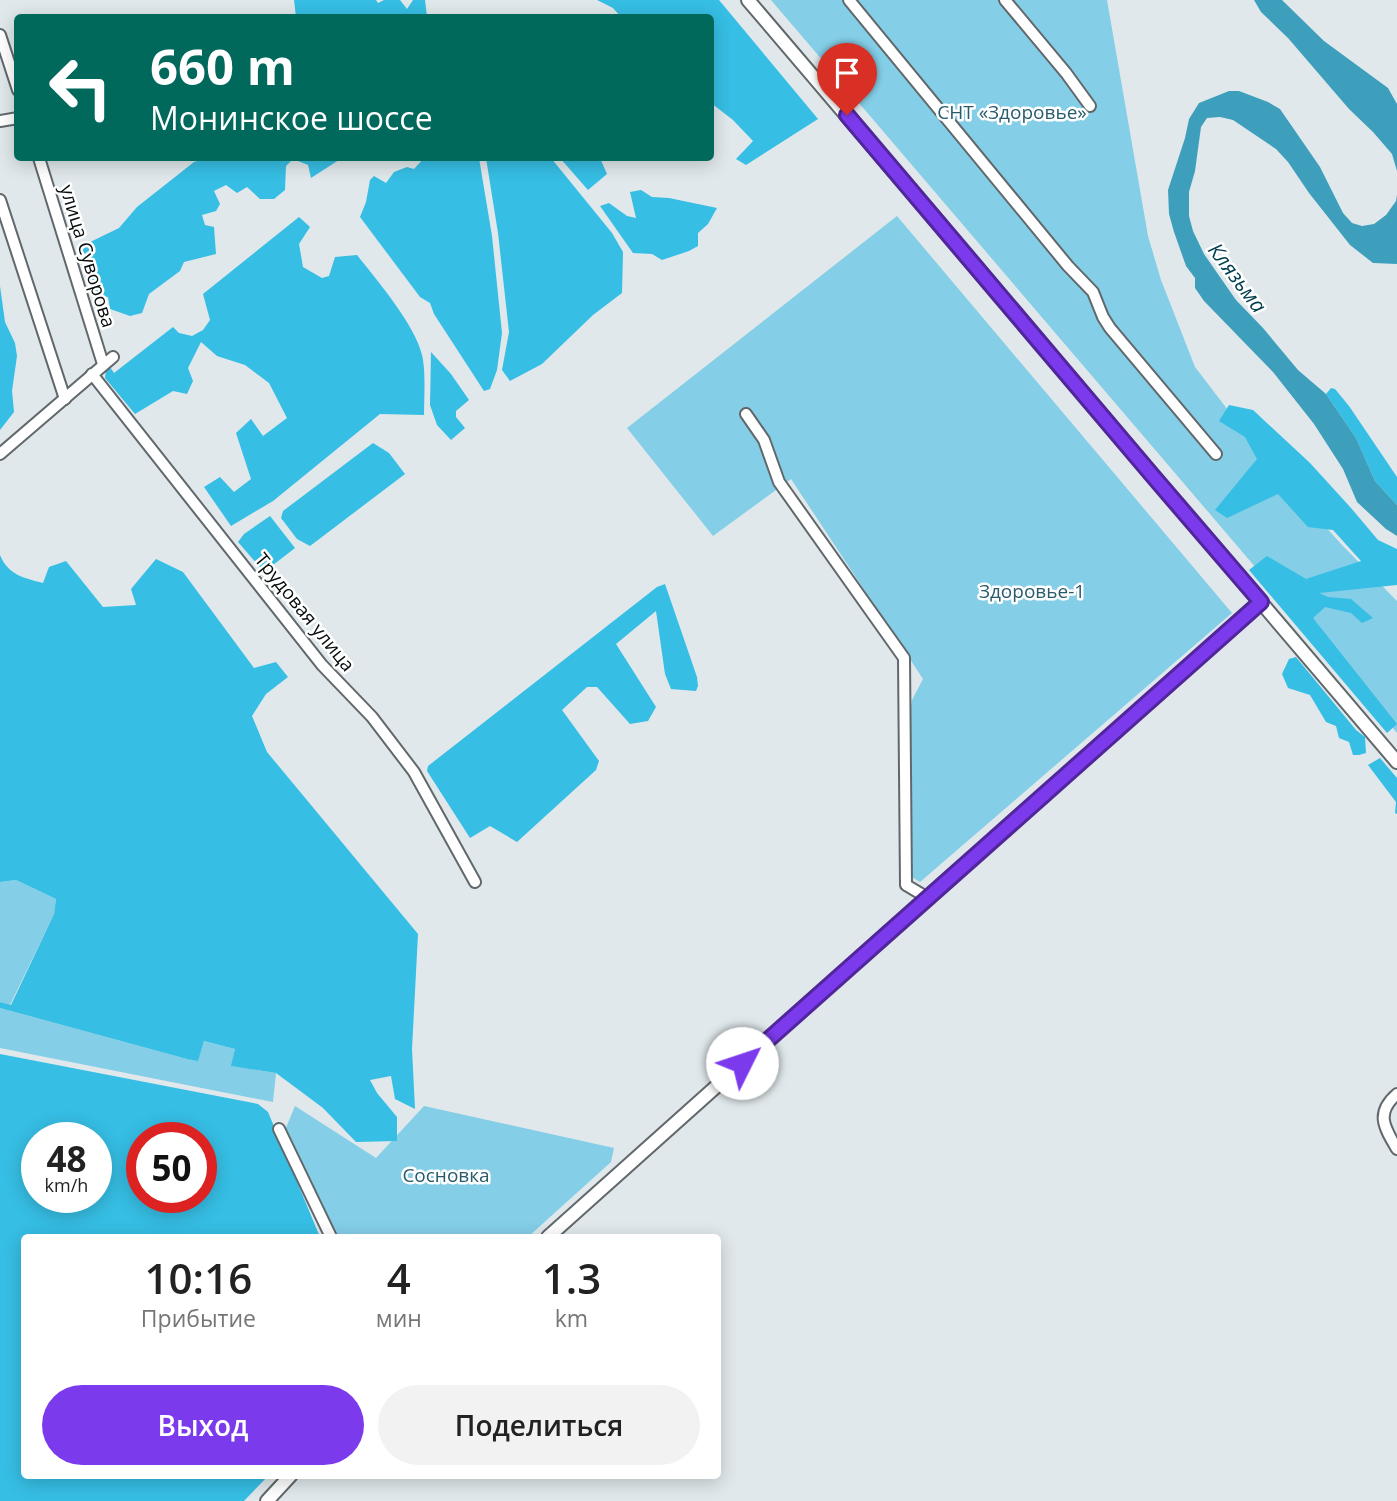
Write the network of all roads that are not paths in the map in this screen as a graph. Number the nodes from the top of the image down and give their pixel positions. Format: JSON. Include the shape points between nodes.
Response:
{"nodes":[{"id":1,"x":748,"y":0,"type":"edge"},
{"id":2,"x":849,"y":0,"type":"edge"},
{"id":3,"x":1004,"y":0,"type":"edge"},
{"id":4,"x":0,"y":35,"type":"edge"},
{"id":5,"x":14,"y":78,"type":"edge"},
{"id":6,"x":1090,"y":106,"type":"dead end"},
{"id":7,"x":39,"y":161,"type":"edge"},
{"id":8,"x":0,"y":200,"type":"edge"},
{"id":9,"x":113,"y":357,"type":"dead end"},
{"id":10,"x":103,"y":365,"type":"junction"},
{"id":11,"x":92,"y":374,"type":"junction"},
{"id":12,"x":65,"y":399,"type":"junction"},
{"id":13,"x":746,"y":414,"type":"dead end"},
{"id":14,"x":0,"y":454,"type":"edge"},
{"id":15,"x":1216,"y":454,"type":"dead end"},
{"id":16,"x":1261,"y":602,"type":"junction"},
{"id":17,"x":1397,"y":762,"type":"edge"},
{"id":18,"x":475,"y":882,"type":"dead end"},
{"id":19,"x":928,"y":898,"type":"junction"},
{"id":20,"x":1397,"y":1094,"type":"edge"},
{"id":21,"x":279,"y":1129,"type":"dead end"},
{"id":22,"x":1397,"y":1149,"type":"edge"},
{"id":23,"x":330,"y":1234,"type":"edge"},
{"id":24,"x":551,"y":1234,"type":"edge"},
{"id":25,"x":287,"y":1479,"type":"edge"},
{"id":26,"x":267,"y":1501,"type":"edge"}],
"edges":[{"from":1,"to":16,"type":"main road"},
{"from":2,"to":15,"type":"street","via":[[1088,286],[1102,317]]},
{"from":3,"to":6,"type":"street"},
{"from":4,"to":5,"type":"street"},
{"from":7,"to":10,"type":"street","name":"улица Суворова"},
{"from":8,"to":12,"type":"street"},
{"from":9,"to":10,"type":"street"},
{"from":10,"to":11,"type":"street"},
{"from":11,"to":12,"type":"street"},
{"from":11,"to":18,"type":"street","name":"Трудовая улица","via":[[414,772]]},
{"from":12,"to":14,"type":"street"},
{"from":13,"to":19,"type":"street","via":[[764,440],[779,482],[904,658],[906,885]]},
{"from":16,"to":17,"type":"main road"},
{"from":16,"to":19,"type":"main road"},
{"from":19,"to":24,"type":"main road"},
{"from":20,"to":22,"type":"street","via":[[1383,1114]]},
{"from":21,"to":23,"type":"street"},
{"from":25,"to":26,"type":"main road"}]}
